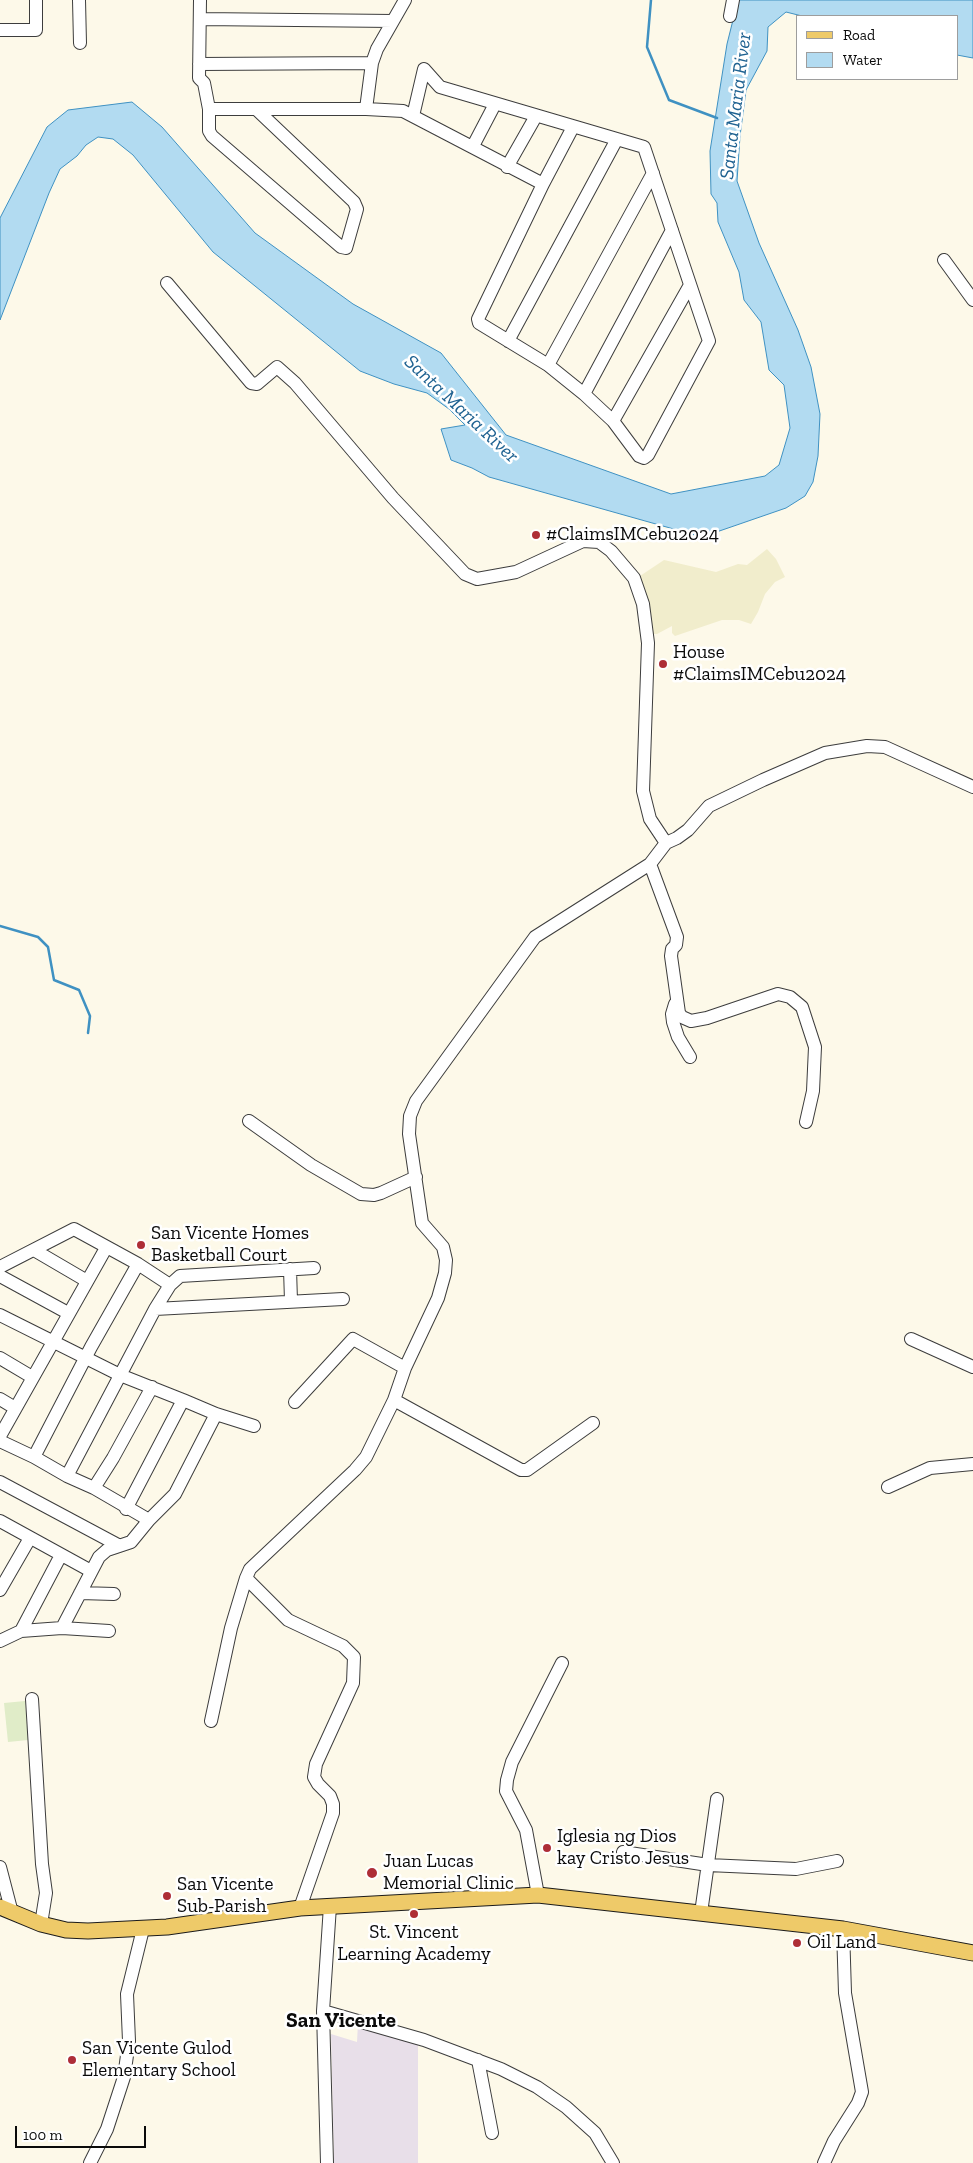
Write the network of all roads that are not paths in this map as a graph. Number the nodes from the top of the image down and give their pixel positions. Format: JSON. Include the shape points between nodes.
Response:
{"nodes":[{"id":1,"x":36,"y":0,"type":"edge"},
{"id":2,"x":79,"y":0,"type":"edge"},
{"id":3,"x":200,"y":0,"type":"edge"},
{"id":4,"x":404,"y":0,"type":"edge"},
{"id":5,"x":733,"y":0,"type":"edge"},
{"id":6,"x":730,"y":16,"type":"dead end"},
{"id":7,"x":200,"y":19,"type":"junction"},
{"id":8,"x":393,"y":21,"type":"junction"},
{"id":9,"x":0,"y":30,"type":"edge"},
{"id":10,"x":80,"y":43,"type":"dead end"},
{"id":11,"x":372,"y":63,"type":"junction"},
{"id":12,"x":199,"y":64,"type":"junction"},
{"id":13,"x":495,"y":104,"type":"junction"},
{"id":14,"x":366,"y":109,"type":"junction"},
{"id":15,"x":209,"y":110,"type":"junction"},
{"id":16,"x":256,"y":110,"type":"junction"},
{"id":17,"x":413,"y":116,"type":"junction"},
{"id":18,"x":536,"y":116,"type":"junction"},
{"id":19,"x":574,"y":127,"type":"junction"},
{"id":20,"x":617,"y":139,"type":"junction"},
{"id":21,"x":473,"y":146,"type":"junction"},
{"id":22,"x":507,"y":167,"type":"junction"},
{"id":23,"x":653,"y":173,"type":"junction"},
{"id":24,"x":543,"y":184,"type":"junction"},
{"id":25,"x":672,"y":230,"type":"junction"},
{"id":26,"x":944,"y":260,"type":"dead end"},
{"id":27,"x":167,"y":283,"type":"dead end"},
{"id":28,"x":690,"y":285,"type":"junction"},
{"id":29,"x":973,"y":300,"type":"edge"},
{"id":30,"x":508,"y":341,"type":"junction"},
{"id":31,"x":548,"y":365,"type":"junction"},
{"id":32,"x":584,"y":394,"type":"junction"},
{"id":33,"x":613,"y":421,"type":"junction"},
{"id":34,"x":973,"y":787,"type":"edge"},
{"id":35,"x":666,"y":843,"type":"junction"},
{"id":36,"x":650,"y":864,"type":"junction"},
{"id":37,"x":677,"y":999,"type":"junction"},
{"id":38,"x":690,"y":1057,"type":"dead end"},
{"id":39,"x":248,"y":1121,"type":"dead end"},
{"id":40,"x":806,"y":1122,"type":"dead end"},
{"id":41,"x":416,"y":1176,"type":"junction"},
{"id":42,"x":106,"y":1248,"type":"junction"},
{"id":43,"x":34,"y":1250,"type":"junction"},
{"id":44,"x":138,"y":1264,"type":"junction"},
{"id":45,"x":0,"y":1267,"type":"edge"},
{"id":46,"x":314,"y":1268,"type":"dead end"},
{"id":47,"x":290,"y":1269,"type":"junction"},
{"id":48,"x":0,"y":1276,"type":"edge"},
{"id":49,"x":87,"y":1281,"type":"junction"},
{"id":50,"x":170,"y":1285,"type":"junction"},
{"id":51,"x":343,"y":1299,"type":"dead end"},
{"id":52,"x":291,"y":1301,"type":"junction"},
{"id":53,"x":155,"y":1309,"type":"junction"},
{"id":54,"x":68,"y":1313,"type":"junction"},
{"id":55,"x":0,"y":1315,"type":"edge"},
{"id":56,"x":912,"y":1339,"type":"dead end"},
{"id":57,"x":52,"y":1343,"type":"junction"},
{"id":58,"x":0,"y":1358,"type":"edge"},
{"id":59,"x":86,"y":1359,"type":"junction"},
{"id":60,"x":973,"y":1367,"type":"edge"},
{"id":61,"x":405,"y":1368,"type":"junction"},
{"id":62,"x":120,"y":1375,"type":"junction"},
{"id":63,"x":32,"y":1377,"type":"junction"},
{"id":64,"x":152,"y":1387,"type":"junction"},
{"id":65,"x":0,"y":1399,"type":"edge"},
{"id":66,"x":183,"y":1400,"type":"junction"},
{"id":67,"x":394,"y":1400,"type":"junction"},
{"id":68,"x":295,"y":1402,"type":"dead end"},
{"id":69,"x":15,"y":1408,"type":"junction"},
{"id":70,"x":216,"y":1414,"type":"junction"},
{"id":71,"x":593,"y":1423,"type":"dead end"},
{"id":72,"x":254,"y":1426,"type":"dead end"},
{"id":73,"x":0,"y":1436,"type":"edge"},
{"id":74,"x":0,"y":1441,"type":"edge"},
{"id":75,"x":34,"y":1457,"type":"junction"},
{"id":76,"x":973,"y":1464,"type":"edge"},
{"id":77,"x":67,"y":1476,"type":"junction"},
{"id":78,"x":0,"y":1482,"type":"edge"},
{"id":79,"x":888,"y":1486,"type":"dead end"},
{"id":80,"x":94,"y":1488,"type":"junction"},
{"id":81,"x":126,"y":1508,"type":"junction"},
{"id":82,"x":148,"y":1520,"type":"junction"},
{"id":83,"x":0,"y":1521,"type":"edge"},
{"id":84,"x":30,"y":1538,"type":"junction"},
{"id":85,"x":118,"y":1545,"type":"junction"},
{"id":86,"x":61,"y":1555,"type":"junction"},
{"id":87,"x":91,"y":1571,"type":"junction"},
{"id":88,"x":246,"y":1578,"type":"junction"},
{"id":89,"x":0,"y":1590,"type":"edge"},
{"id":90,"x":80,"y":1593,"type":"junction"},
{"id":91,"x":114,"y":1594,"type":"dead end"},
{"id":92,"x":62,"y":1628,"type":"junction"},
{"id":93,"x":21,"y":1631,"type":"junction"},
{"id":94,"x":109,"y":1631,"type":"dead end"},
{"id":95,"x":0,"y":1641,"type":"edge"},
{"id":96,"x":562,"y":1663,"type":"dead end"},
{"id":97,"x":32,"y":1699,"type":"dead end"},
{"id":98,"x":211,"y":1721,"type":"dead end"},
{"id":99,"x":717,"y":1799,"type":"dead end"},
{"id":100,"x":622,"y":1852,"type":"dead end"},
{"id":101,"x":837,"y":1861,"type":"dead end"},
{"id":102,"x":708,"y":1865,"type":"junction"},
{"id":103,"x":0,"y":1867,"type":"edge"},
{"id":104,"x":538,"y":1895,"type":"junction"},
{"id":105,"x":330,"y":1906,"type":"junction"},
{"id":106,"x":300,"y":1908,"type":"junction"},
{"id":107,"x":6,"y":1910,"type":"edge"},
{"id":108,"x":701,"y":1913,"type":"junction"},
{"id":109,"x":41,"y":1924,"type":"junction"},
{"id":110,"x":143,"y":1929,"type":"junction"},
{"id":111,"x":843,"y":1930,"type":"junction"},
{"id":112,"x":973,"y":1953,"type":"edge"},
{"id":113,"x":323,"y":2011,"type":"junction"},
{"id":114,"x":478,"y":2060,"type":"junction"},
{"id":115,"x":492,"y":2132,"type":"dead end"},
{"id":116,"x":90,"y":2163,"type":"edge"},
{"id":117,"x":327,"y":2163,"type":"edge"},
{"id":118,"x":613,"y":2163,"type":"edge"},
{"id":119,"x":824,"y":2163,"type":"edge"}],
"edges":[{"from":1,"to":9,"type":"street","via":[[36,30]]},
{"from":2,"to":10,"type":"street"},
{"from":3,"to":7,"type":"street"},
{"from":4,"to":8,"type":"street"},
{"from":5,"to":6,"type":"street"},
{"from":7,"to":8,"type":"street"},
{"from":7,"to":12,"type":"street"},
{"from":8,"to":11,"type":"street"},
{"from":11,"to":12,"type":"street"},
{"from":11,"to":14,"type":"street"},
{"from":12,"to":15,"type":"street","via":[[199,78],[204,83]]},
{"from":13,"to":17,"type":"street","via":[[440,87],[424,69]]},
{"from":13,"to":18,"type":"street"},
{"from":13,"to":21,"type":"street"},
{"from":14,"to":16,"type":"street"},
{"from":14,"to":17,"type":"street","via":[[403,111]]},
{"from":15,"to":16,"type":"street"},
{"from":15,"to":16,"type":"street","via":[[212,136],[346,248],[356,206]]},
{"from":17,"to":21,"type":"street"},
{"from":18,"to":19,"type":"street"},
{"from":18,"to":22,"type":"street"},
{"from":19,"to":20,"type":"street"},
{"from":19,"to":24,"type":"street"},
{"from":20,"to":23,"type":"street","via":[[644,147]]},
{"from":20,"to":30,"type":"street"},
{"from":21,"to":22,"type":"street"},
{"from":22,"to":24,"type":"street"},
{"from":23,"to":25,"type":"street"},
{"from":23,"to":31,"type":"street"},
{"from":24,"to":30,"type":"street","via":[[478,316],[479,323]]},
{"from":25,"to":28,"type":"street"},
{"from":25,"to":32,"type":"street"},
{"from":26,"to":29,"type":"street"},
{"from":27,"to":35,"type":"street","via":[[251,384],[257,384],[277,367],[295,383],[393,498],[465,574],[477,579],[516,572],[583,541],[599,542],[611,551],[634,578],[643,604],[648,643],[644,791],[650,819]]},
{"from":28,"to":33,"type":"street"},
{"from":28,"to":33,"type":"street","via":[[709,341],[648,455],[644,458],[639,456]]},
{"from":30,"to":31,"type":"street"},
{"from":31,"to":32,"type":"street"},
{"from":32,"to":33,"type":"street"},
{"from":34,"to":35,"type":"street","via":[[885,747],[867,746],[826,753],[709,806],[688,830]]},
{"from":35,"to":36,"type":"street"},
{"from":36,"to":37,"type":"street","via":[[677,937],[671,956]]},
{"from":36,"to":41,"type":"street","via":[[535,936],[416,1101],[410,1116],[409,1134]]},
{"from":37,"to":38,"type":"street","via":[[673,1007],[673,1022]]},
{"from":37,"to":40,"type":"street","via":[[679,1013],[686,1020],[707,1018],[778,994],[790,997],[802,1007],[815,1047],[813,1091]]},
{"from":39,"to":41,"type":"street","via":[[311,1165],[361,1194],[388,1191]]},
{"from":41,"to":61,"type":"street","via":[[422,1223],[443,1247],[446,1260],[438,1298]]},
{"from":42,"to":43,"type":"street","via":[[74,1229]]},
{"from":42,"to":44,"type":"street"},
{"from":42,"to":49,"type":"street"},
{"from":43,"to":45,"type":"street"},
{"from":43,"to":49,"type":"street"},
{"from":44,"to":50,"type":"street"},
{"from":44,"to":59,"type":"street"},
{"from":46,"to":47,"type":"street"},
{"from":47,"to":50,"type":"street","via":[[180,1276]]},
{"from":47,"to":52,"type":"street"},
{"from":48,"to":54,"type":"street"},
{"from":49,"to":54,"type":"street"},
{"from":50,"to":53,"type":"street"},
{"from":51,"to":52,"type":"street"},
{"from":52,"to":53,"type":"street"},
{"from":53,"to":62,"type":"street"},
{"from":54,"to":57,"type":"street"},
{"from":55,"to":57,"type":"street"},
{"from":56,"to":60,"type":"street"},
{"from":57,"to":59,"type":"street"},
{"from":57,"to":63,"type":"street"},
{"from":58,"to":63,"type":"street"},
{"from":59,"to":62,"type":"street"},
{"from":59,"to":75,"type":"street"},
{"from":61,"to":67,"type":"street"},
{"from":61,"to":68,"type":"street","via":[[353,1339]]},
{"from":62,"to":64,"type":"street"},
{"from":62,"to":77,"type":"street"},
{"from":63,"to":69,"type":"street"},
{"from":64,"to":66,"type":"street"},
{"from":64,"to":80,"type":"street"},
{"from":65,"to":69,"type":"street"},
{"from":66,"to":70,"type":"street"},
{"from":66,"to":81,"type":"street"},
{"from":67,"to":71,"type":"street","via":[[521,1470],[527,1470]]},
{"from":67,"to":88,"type":"street","via":[[366,1457],[250,1569]]},
{"from":69,"to":73,"type":"street"},
{"from":70,"to":72,"type":"street"},
{"from":70,"to":82,"type":"street","via":[[175,1494]]},
{"from":74,"to":75,"type":"street"},
{"from":75,"to":77,"type":"street"},
{"from":76,"to":79,"type":"street","via":[[930,1468]]},
{"from":77,"to":80,"type":"street"},
{"from":78,"to":85,"type":"street"},
{"from":80,"to":81,"type":"street"},
{"from":81,"to":82,"type":"street"},
{"from":82,"to":85,"type":"street","via":[[131,1542]]},
{"from":83,"to":84,"type":"street"},
{"from":84,"to":86,"type":"street"},
{"from":84,"to":89,"type":"street"},
{"from":85,"to":87,"type":"street","via":[[99,1558]]},
{"from":86,"to":87,"type":"street"},
{"from":86,"to":93,"type":"street"},
{"from":87,"to":90,"type":"street"},
{"from":88,"to":98,"type":"street","via":[[230,1628]]},
{"from":88,"to":106,"type":"street","via":[[288,1620],[342,1646],[354,1657],[353,1682],[316,1764],[314,1776],[330,1796],[333,1813]]},
{"from":90,"to":91,"type":"street"},
{"from":90,"to":92,"type":"street"},
{"from":92,"to":93,"type":"street"},
{"from":92,"to":94,"type":"street"},
{"from":93,"to":95,"type":"street"},
{"from":96,"to":104,"type":"street","via":[[512,1762],[507,1780],[506,1791],[526,1830]]},
{"from":97,"to":109,"type":"street","via":[[46,1893]]},
{"from":99,"to":102,"type":"street"},
{"from":100,"to":102,"type":"street"},
{"from":101,"to":102,"type":"street","via":[[796,1869]]},
{"from":102,"to":108,"type":"street"},
{"from":103,"to":107,"type":"street"},
{"from":104,"to":105,"type":"main road"},
{"from":104,"to":108,"type":"main road"},
{"from":105,"to":106,"type":"main road"},
{"from":105,"to":113,"type":"street"},
{"from":106,"to":110,"type":"main road"},
{"from":107,"to":109,"type":"main road"},
{"from":108,"to":111,"type":"main road"},
{"from":109,"to":110,"type":"main road","via":[[73,1931]]},
{"from":110,"to":116,"type":"street","via":[[127,1994],[129,2041],[124,2077],[107,2129]]},
{"from":111,"to":112,"type":"main road"},
{"from":111,"to":119,"type":"street","via":[[844,1993],[862,2092]]},
{"from":113,"to":114,"type":"street","via":[[424,2040]]},
{"from":113,"to":117,"type":"street"},
{"from":114,"to":115,"type":"street"},
{"from":114,"to":118,"type":"street","via":[[537,2087],[566,2107],[595,2133]]}]}
